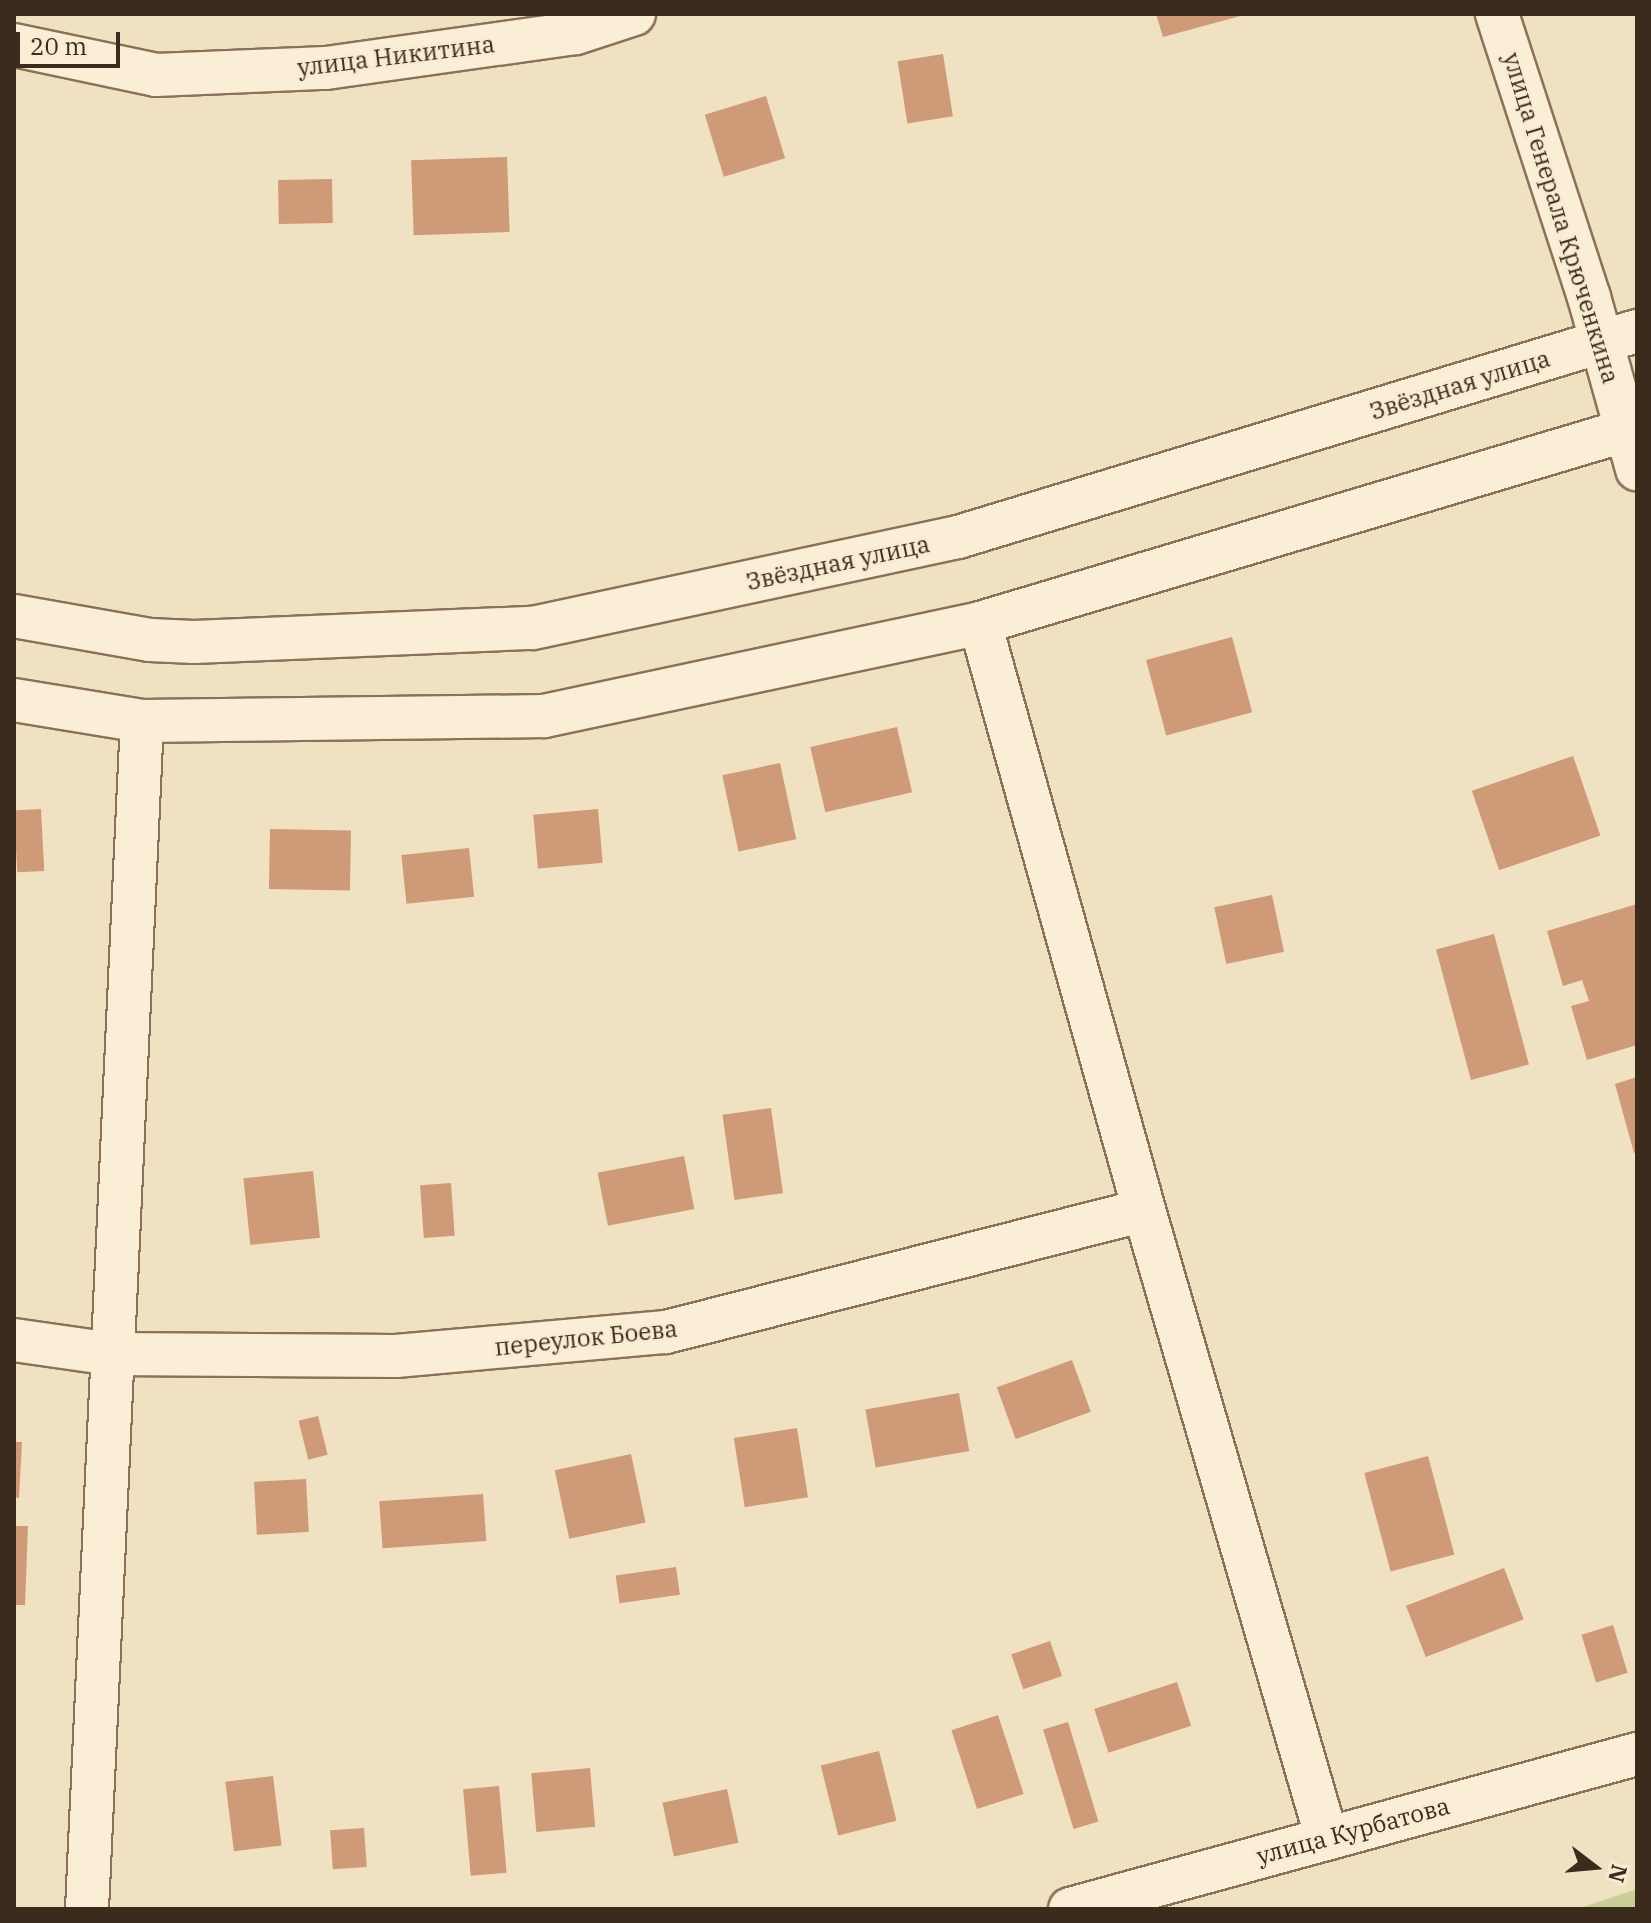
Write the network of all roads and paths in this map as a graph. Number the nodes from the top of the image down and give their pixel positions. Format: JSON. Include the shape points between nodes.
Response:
{"nodes":[{"id":1,"x":634,"y":14,"type":"edge"},
{"id":2,"x":1497,"y":14,"type":"edge"},
{"id":3,"x":14,"y":45,"type":"edge"},
{"id":4,"x":1619,"y":336,"type":"edge"},
{"id":5,"x":1633,"y":442,"type":"edge"},
{"id":6,"x":14,"y":616,"type":"edge"},
{"id":7,"x":980,"y":623,"type":"junction"},
{"id":8,"x":14,"y":700,"type":"edge"},
{"id":9,"x":142,"y":721,"type":"junction"},
{"id":10,"x":1144,"y":1210,"type":"junction"},
{"id":11,"x":14,"y":1340,"type":"edge"},
{"id":12,"x":112,"y":1354,"type":"junction"},
{"id":13,"x":1637,"y":1754,"type":"edge"},
{"id":14,"x":1327,"y":1839,"type":"junction"},
{"id":15,"x":87,"y":1909,"type":"edge"},
{"id":16,"x":1070,"y":1909,"type":"edge"}],
"edges":[{"from":1,"to":3,"type":"street","name":"улица Никитина","via":[[576,33],[311,68],[156,75]]},
{"from":2,"to":4,"type":"street","name":"улица Генерала Крюченкина"},
{"from":4,"to":5,"type":"street","name":"улица Генерала Крюченкина"},
{"from":4,"to":6,"type":"street","name":"Звёздная улица","via":[[958,537],[533,628],[194,642],[150,640]]},
{"from":5,"to":7,"type":"street"},
{"from":7,"to":9,"type":"street","via":[[544,716]]},
{"from":7,"to":10,"type":"street"},
{"from":8,"to":9,"type":"street"},
{"from":9,"to":12,"type":"street"},
{"from":10,"to":12,"type":"street","name":"переулок Боева","via":[[666,1332],[396,1356]]},
{"from":10,"to":14,"type":"street"},
{"from":11,"to":12,"type":"street","name":"переулок Боева"},
{"from":12,"to":15,"type":"street"},
{"from":13,"to":14,"type":"street","name":"улица Курбатова"},
{"from":14,"to":16,"type":"street","name":"улица Курбатова"}]}
